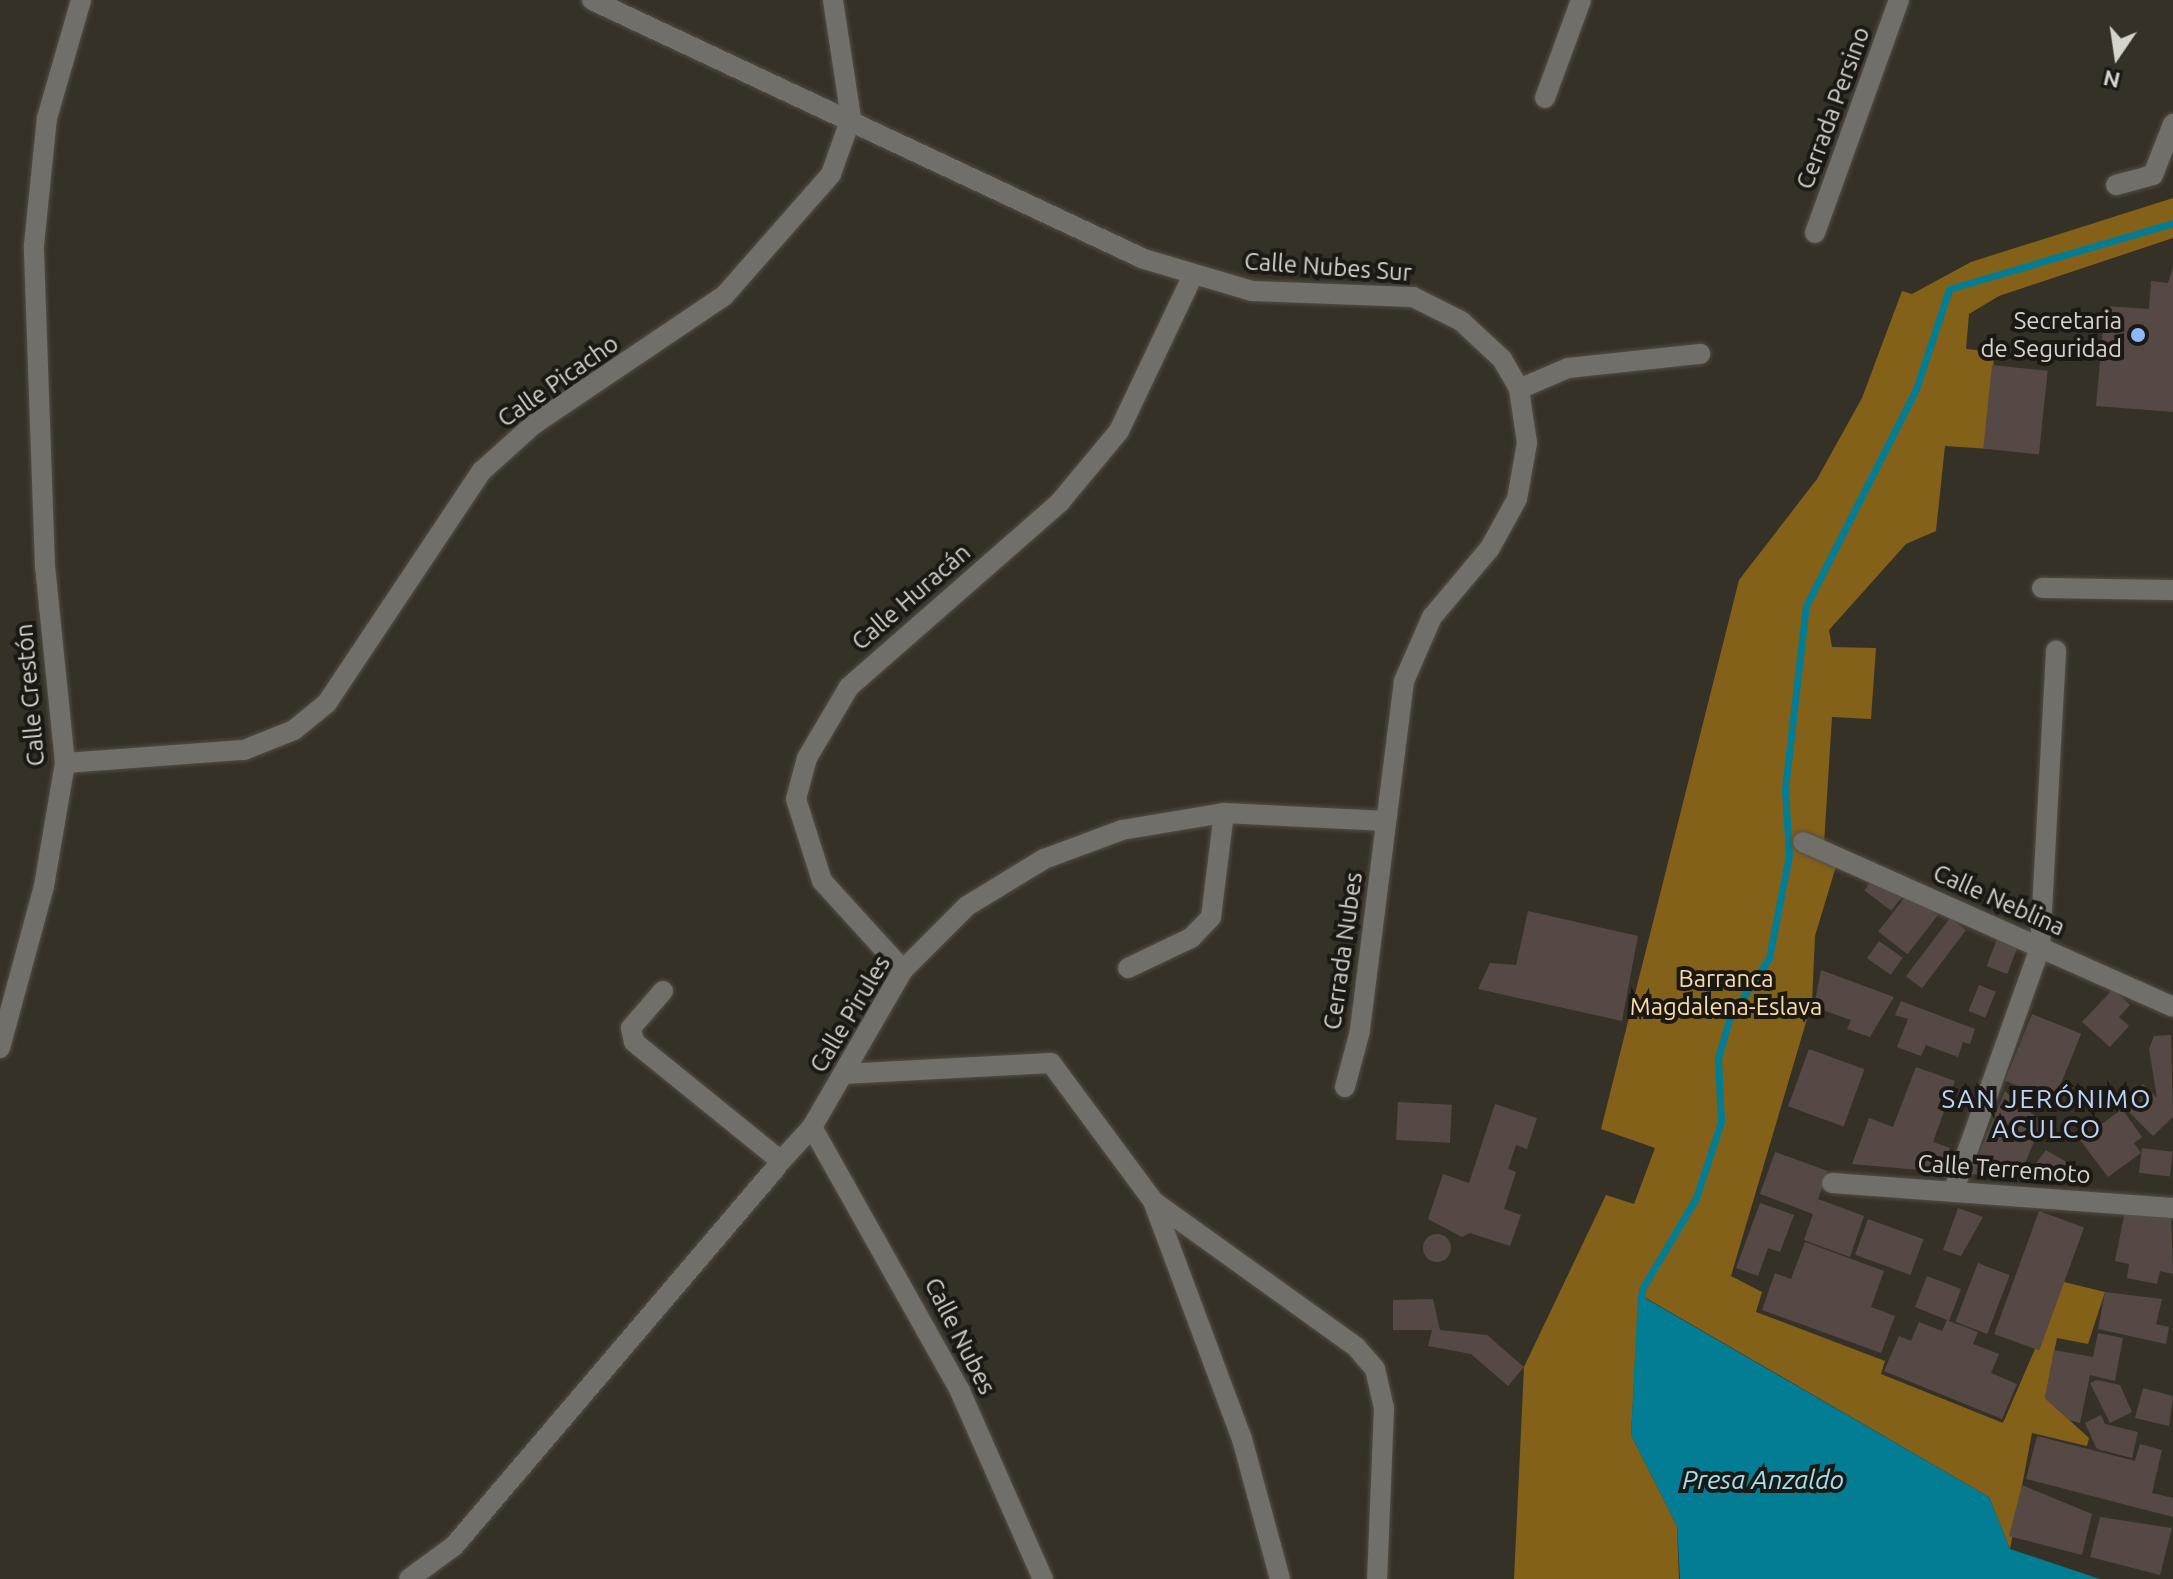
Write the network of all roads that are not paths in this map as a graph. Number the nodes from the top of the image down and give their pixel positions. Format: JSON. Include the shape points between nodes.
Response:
{"nodes":[{"id":1,"x":81,"y":0,"type":"edge"},
{"id":2,"x":592,"y":0,"type":"edge"},
{"id":3,"x":833,"y":0,"type":"edge"},
{"id":4,"x":1581,"y":0,"type":"edge"},
{"id":5,"x":1899,"y":0,"type":"edge"},
{"id":6,"x":1545,"y":98,"type":"dead end"},
{"id":7,"x":851,"y":118,"type":"junction"},
{"id":8,"x":2173,"y":124,"type":"edge"},
{"id":9,"x":2116,"y":185,"type":"dead end"},
{"id":10,"x":1815,"y":233,"type":"dead end"},
{"id":11,"x":1192,"y":277,"type":"junction"},
{"id":12,"x":1700,"y":354,"type":"dead end"},
{"id":13,"x":1519,"y":389,"type":"junction"},
{"id":14,"x":2042,"y":588,"type":"dead end"},
{"id":15,"x":2173,"y":590,"type":"edge"},
{"id":16,"x":2056,"y":650,"type":"dead end"},
{"id":17,"x":65,"y":763,"type":"junction"},
{"id":18,"x":1224,"y":813,"type":"junction"},
{"id":19,"x":1386,"y":821,"type":"junction"},
{"id":20,"x":1803,"y":842,"type":"dead end"},
{"id":21,"x":2040,"y":947,"type":"junction"},
{"id":22,"x":1128,"y":968,"type":"dead end"},
{"id":23,"x":903,"y":970,"type":"junction"},
{"id":24,"x":663,"y":991,"type":"dead end"},
{"id":25,"x":2173,"y":1007,"type":"edge"},
{"id":26,"x":0,"y":1048,"type":"edge"},
{"id":27,"x":843,"y":1074,"type":"junction"},
{"id":28,"x":1345,"y":1087,"type":"dead end"},
{"id":29,"x":812,"y":1127,"type":"junction"},
{"id":30,"x":778,"y":1165,"type":"junction"},
{"id":31,"x":1832,"y":1183,"type":"dead end"},
{"id":32,"x":1953,"y":1192,"type":"junction"},
{"id":33,"x":1153,"y":1201,"type":"junction"},
{"id":34,"x":2173,"y":1208,"type":"edge"},
{"id":35,"x":409,"y":1579,"type":"edge"},
{"id":36,"x":1043,"y":1579,"type":"edge"},
{"id":37,"x":1280,"y":1579,"type":"edge"},
{"id":38,"x":1377,"y":1579,"type":"edge"}],
"edges":[{"from":1,"to":17,"type":"street","name":"Calle Crestón","via":[[47,118],[34,245],[45,567]]},
{"from":2,"to":7,"type":"street","name":"Calle Nubes Sur"},
{"from":3,"to":7,"type":"street","name":"Calle Picacho"},
{"from":4,"to":6,"type":"street"},
{"from":5,"to":10,"type":"street","name":"Cerrada Persino"},
{"from":7,"to":11,"type":"street","name":"Calle Nubes Sur"},
{"from":7,"to":17,"type":"street","name":"Calle Picacho","via":[[831,174],[724,296],[534,424],[482,471],[327,703],[294,730],[244,750]]},
{"from":8,"to":9,"type":"street","via":[[2153,175]]},
{"from":11,"to":13,"type":"street","name":"Calle Nubes Sur","via":[[1252,291],[1413,297],[1461,321],[1502,359]]},
{"from":11,"to":23,"type":"street","name":"Calle Huracán","via":[[1119,431],[1060,502],[849,687],[807,758],[796,799],[822,881]]},
{"from":12,"to":13,"type":"street","via":[[1568,368]]},
{"from":13,"to":19,"type":"street","name":"Calle Nubes Sur","via":[[1527,443],[1517,499],[1490,548],[1432,617],[1411,659],[1391,742]]},
{"from":14,"to":15,"type":"street"},
{"from":16,"to":21,"type":"street"},
{"from":17,"to":26,"type":"street","name":"Calle Crestón","via":[[44,886]]},
{"from":18,"to":19,"type":"street","name":"Calle Pirules"},
{"from":18,"to":22,"type":"street","via":[[1211,917],[1191,938]]},
{"from":18,"to":23,"type":"street","name":"Calle Pirules","via":[[1122,830],[1044,859],[967,906]]},
{"from":19,"to":28,"type":"street","name":"Cerrada Nubes","via":[[1360,1031]]},
{"from":20,"to":21,"type":"street","name":"Calle Neblina"},
{"from":21,"to":25,"type":"street","name":"Calle Neblina"},
{"from":21,"to":32,"type":"street"},
{"from":23,"to":27,"type":"street","name":"Calle Pirules"},
{"from":24,"to":30,"type":"street","via":[[631,1028],[634,1042]]},
{"from":27,"to":29,"type":"street","name":"Calle Pirules"},
{"from":27,"to":33,"type":"street","via":[[1051,1063]]},
{"from":29,"to":30,"type":"street","name":"Calle Pirules"},
{"from":29,"to":36,"type":"street","name":"Calle Nubes","via":[[960,1391]]},
{"from":30,"to":35,"type":"street","name":"Calle Pirules","via":[[454,1546]]},
{"from":31,"to":32,"type":"street","name":"Calle Terremoto"},
{"from":32,"to":34,"type":"street","name":"Calle Terremoto"},
{"from":33,"to":37,"type":"street","via":[[1242,1439]]},
{"from":33,"to":38,"type":"street","via":[[1356,1347],[1375,1369],[1384,1408]]}]}
